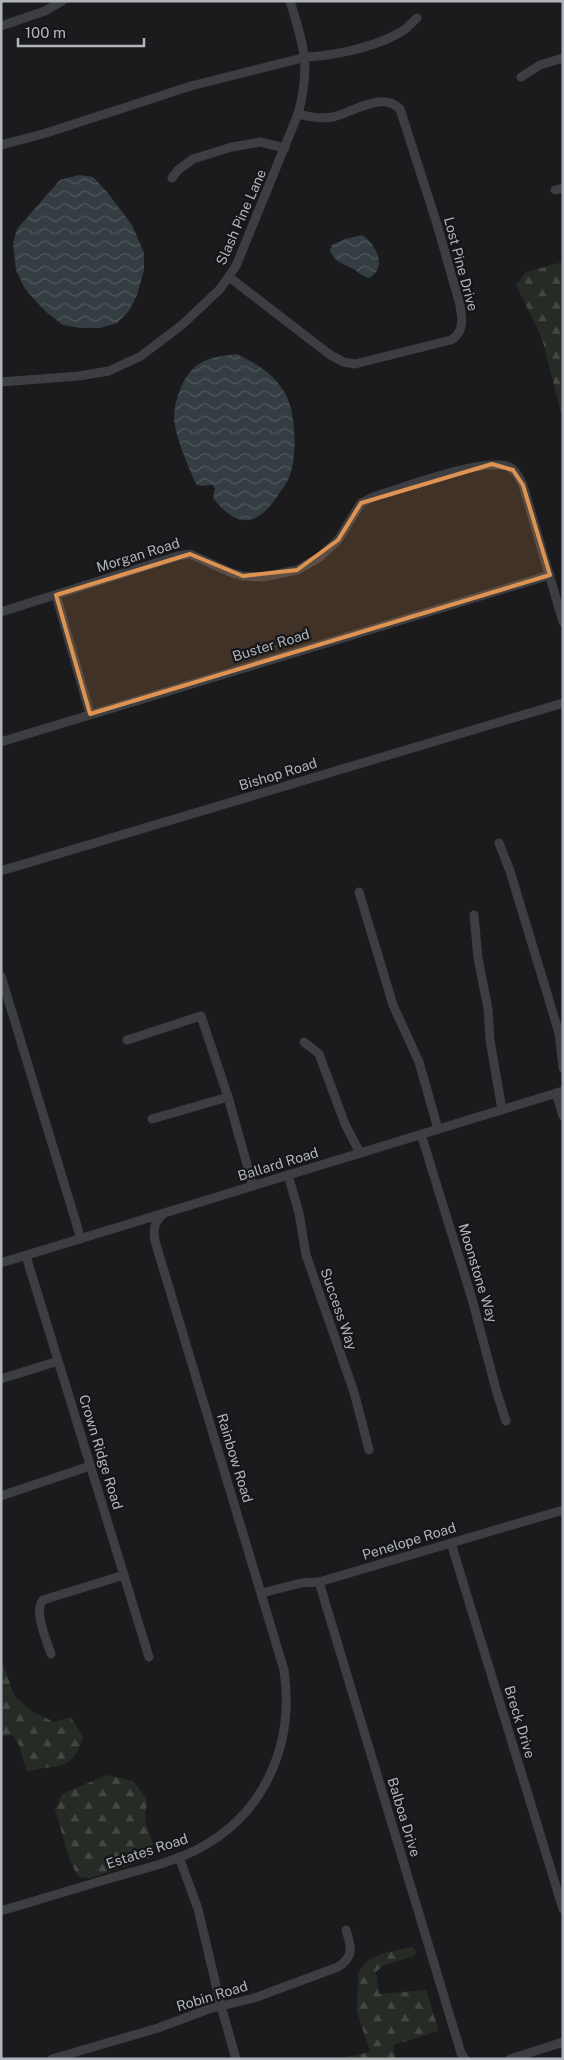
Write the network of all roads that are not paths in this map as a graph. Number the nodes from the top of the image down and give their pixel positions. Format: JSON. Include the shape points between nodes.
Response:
{"nodes":[{"id":1,"x":62,"y":1,"type":"edge"},
{"id":2,"x":290,"y":1,"type":"edge"},
{"id":3,"x":417,"y":18,"type":"dead end"},
{"id":4,"x":1,"y":26,"type":"edge"},
{"id":5,"x":306,"y":57,"type":"junction"},
{"id":6,"x":563,"y":58,"type":"edge"},
{"id":7,"x":521,"y":77,"type":"dead end"},
{"id":8,"x":298,"y":114,"type":"junction"},
{"id":9,"x":1,"y":145,"type":"edge"},
{"id":10,"x":285,"y":148,"type":"junction"},
{"id":11,"x":172,"y":178,"type":"dead end"},
{"id":12,"x":229,"y":277,"type":"junction"},
{"id":13,"x":1,"y":382,"type":"edge"},
{"id":14,"x":550,"y":575,"type":"junction"},
{"id":15,"x":56,"y":595,"type":"junction"},
{"id":16,"x":1,"y":612,"type":"edge"},
{"id":17,"x":563,"y":622,"type":"edge"},
{"id":18,"x":563,"y":703,"type":"edge"},
{"id":19,"x":90,"y":714,"type":"junction"},
{"id":20,"x":1,"y":742,"type":"edge"},
{"id":21,"x":499,"y":843,"type":"dead end"},
{"id":22,"x":1,"y":871,"type":"edge"},
{"id":23,"x":359,"y":892,"type":"dead end"},
{"id":24,"x":474,"y":915,"type":"dead end"},
{"id":25,"x":1,"y":976,"type":"edge"},
{"id":26,"x":127,"y":1040,"type":"dead end"},
{"id":27,"x":304,"y":1042,"type":"dead end"},
{"id":28,"x":563,"y":1068,"type":"edge"},
{"id":29,"x":560,"y":1092,"type":"edge"},
{"id":30,"x":228,"y":1097,"type":"junction"},
{"id":31,"x":502,"y":1110,"type":"junction"},
{"id":32,"x":563,"y":1116,"type":"edge"},
{"id":33,"x":152,"y":1119,"type":"dead end"},
{"id":34,"x":438,"y":1129,"type":"junction"},
{"id":35,"x":421,"y":1134,"type":"junction"},
{"id":36,"x":360,"y":1153,"type":"junction"},
{"id":37,"x":288,"y":1175,"type":"junction"},
{"id":38,"x":253,"y":1186,"type":"junction"},
{"id":39,"x":164,"y":1214,"type":"junction"},
{"id":40,"x":81,"y":1239,"type":"junction"},
{"id":41,"x":26,"y":1256,"type":"junction"},
{"id":42,"x":1,"y":1263,"type":"edge"},
{"id":43,"x":58,"y":1362,"type":"junction"},
{"id":44,"x":1,"y":1379,"type":"edge"},
{"id":45,"x":506,"y":1421,"type":"dead end"},
{"id":46,"x":369,"y":1450,"type":"dead end"},
{"id":47,"x":90,"y":1466,"type":"junction"},
{"id":48,"x":1,"y":1496,"type":"edge"},
{"id":49,"x":562,"y":1512,"type":"edge"},
{"id":50,"x":451,"y":1543,"type":"junction"},
{"id":51,"x":124,"y":1575,"type":"junction"},
{"id":52,"x":319,"y":1582,"type":"junction"},
{"id":53,"x":262,"y":1593,"type":"junction"},
{"id":54,"x":50,"y":1654,"type":"dead end"},
{"id":55,"x":149,"y":1656,"type":"dead end"},
{"id":56,"x":287,"y":1714,"type":"joint"},
{"id":57,"x":179,"y":1857,"type":"junction"},
{"id":58,"x":563,"y":1910,"type":"edge"},
{"id":59,"x":1,"y":1912,"type":"edge"},
{"id":60,"x":346,"y":1930,"type":"dead end"},
{"id":61,"x":221,"y":2006,"type":"junction"},
{"id":62,"x":563,"y":2042,"type":"edge"},
{"id":63,"x":52,"y":2059,"type":"edge"},
{"id":64,"x":236,"y":2059,"type":"edge"},
{"id":65,"x":465,"y":2059,"type":"edge"},
{"id":66,"x":510,"y":2059,"type":"edge"}],
"edges":[{"from":1,"to":4,"type":"street","via":[[45,11]]},
{"from":2,"to":5,"type":"street","name":"Slash Pine Lane"},
{"from":3,"to":5,"type":"street","via":[[400,33],[377,43]]},
{"from":5,"to":8,"type":"street","name":"Slash Pine Lane","via":[[306,82]]},
{"from":5,"to":9,"type":"street","via":[[191,86]]},
{"from":6,"to":7,"type":"street","via":[[540,65]]},
{"from":8,"to":10,"type":"street","name":"Slash Pine Lane"},
{"from":8,"to":12,"type":"street","name":"Lost Pine Drive","via":[[333,117],[378,102],[391,102],[400,109],[460,304],[459,334],[451,340],[383,358],[355,364],[343,362]]},
{"from":10,"to":11,"type":"street","via":[[260,142],[232,147],[192,159]]},
{"from":10,"to":12,"type":"street","name":"Slash Pine Lane","via":[[245,249]]},
{"from":12,"to":13,"type":"street","name":"Slash Pine Lane","via":[[183,324],[124,365],[100,373]]},
{"from":14,"to":15,"type":"street","name":"Morgan Road","via":[[523,485],[513,470],[505,466],[485,465],[361,503],[338,540],[320,557],[304,567],[282,574],[243,576],[190,554]]},
{"from":14,"to":17,"type":"street"},
{"from":14,"to":19,"type":"street","name":"Buster Road"},
{"from":15,"to":16,"type":"street","name":"Morgan Road"},
{"from":15,"to":19,"type":"street"},
{"from":18,"to":22,"type":"street","name":"Bishop Road"},
{"from":19,"to":20,"type":"street","name":"Buster Road"},
{"from":21,"to":28,"type":"street","via":[[558,1033]]},
{"from":23,"to":34,"type":"street","via":[[393,1005],[419,1062]]},
{"from":24,"to":31,"type":"street"},
{"from":25,"to":40,"type":"street"},
{"from":26,"to":30,"type":"street","via":[[201,1016]]},
{"from":27,"to":36,"type":"street","via":[[319,1054],[345,1124]]},
{"from":29,"to":31,"type":"street","name":"Ballard Road"},
{"from":29,"to":32,"type":"street"},
{"from":30,"to":33,"type":"street"},
{"from":30,"to":38,"type":"street"},
{"from":31,"to":34,"type":"street","name":"Ballard Road"},
{"from":34,"to":35,"type":"street","name":"Ballard Road"},
{"from":35,"to":36,"type":"street","name":"Ballard Road"},
{"from":35,"to":45,"type":"street","name":"Moonstone Way"},
{"from":36,"to":37,"type":"street","name":"Ballard Road"},
{"from":37,"to":38,"type":"street","name":"Ballard Road"},
{"from":37,"to":46,"type":"street","name":"Success Way","via":[[306,1255],[354,1392]]},
{"from":38,"to":39,"type":"street","name":"Ballard Road"},
{"from":39,"to":40,"type":"street","name":"Ballard Road"},
{"from":39,"to":53,"type":"street","name":"Rainbow Road","via":[[157,1220],[155,1241]]},
{"from":40,"to":41,"type":"street","name":"Ballard Road"},
{"from":41,"to":42,"type":"street","name":"Ballard Road"},
{"from":41,"to":43,"type":"street","name":"Crown Ridge Road"},
{"from":43,"to":44,"type":"street"},
{"from":43,"to":47,"type":"street","name":"Crown Ridge Road"},
{"from":47,"to":48,"type":"street"},
{"from":47,"to":51,"type":"street","name":"Crown Ridge Road"},
{"from":49,"to":50,"type":"street","name":"Penelope Road"},
{"from":50,"to":52,"type":"street","name":"Penelope Road"},
{"from":50,"to":58,"type":"street","name":"Breck Drive"},
{"from":51,"to":54,"type":"street","via":[[49,1597],[40,1603],[39,1616]]},
{"from":51,"to":55,"type":"street","name":"Crown Ridge Road"},
{"from":52,"to":53,"type":"street","name":"Penelope Road"},
{"from":52,"to":65,"type":"street","name":"Balboa Drive"},
{"from":53,"to":56,"type":"street","name":"Rainbow Road","via":[[284,1670]]},
{"from":56,"to":57,"type":"street","name":"Estates Road","via":[[276,1763],[250,1806],[238,1821],[212,1841]]},
{"from":57,"to":59,"type":"street","name":"Estates Road"},
{"from":57,"to":61,"type":"street","via":[[198,1909]]},
{"from":60,"to":61,"type":"street","name":"Robin Road","via":[[350,1952],[338,1967],[254,1998]]},
{"from":61,"to":63,"type":"street","name":"Robin Road"},
{"from":61,"to":64,"type":"street"},
{"from":62,"to":66,"type":"street"}]}
